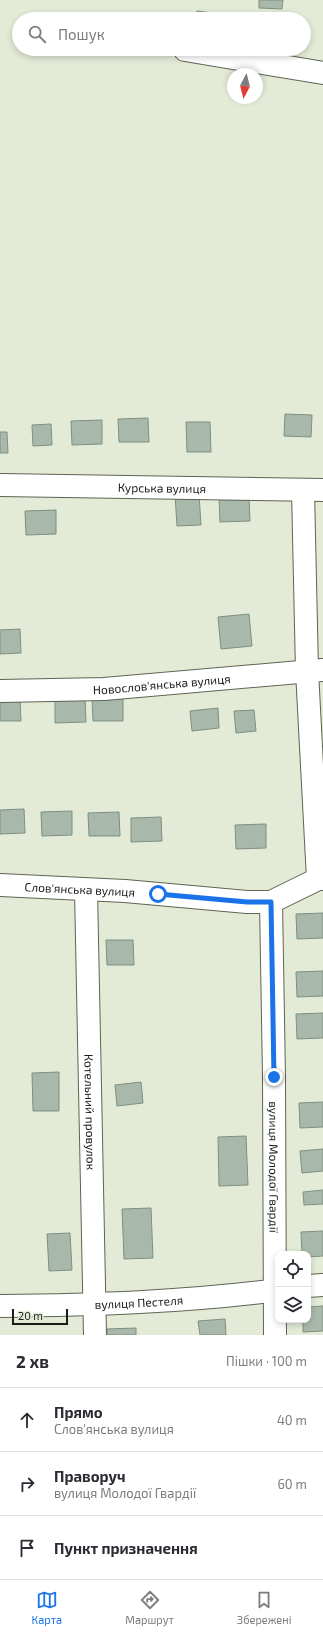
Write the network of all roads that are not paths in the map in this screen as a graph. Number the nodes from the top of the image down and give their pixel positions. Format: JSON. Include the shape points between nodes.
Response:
{"nodes":[{"id":1,"x":221,"y":56,"type":"edge"},
{"id":2,"x":323,"y":73,"type":"edge"},
{"id":3,"x":0,"y":485,"type":"edge"},
{"id":4,"x":313,"y":490,"type":"edge"},
{"id":5,"x":315,"y":670,"type":"edge"},
{"id":6,"x":0,"y":691,"type":"edge"},
{"id":7,"x":320,"y":879,"type":"edge"},
{"id":8,"x":0,"y":885,"type":"edge"},
{"id":9,"x":86,"y":890,"type":"junction"},
{"id":10,"x":271,"y":902,"type":"junction"},
{"id":11,"x":323,"y":1285,"type":"edge"},
{"id":12,"x":311,"y":1286,"type":"edge"},
{"id":13,"x":277,"y":1287,"type":"edge"},
{"id":14,"x":275,"y":1290,"type":"edge"},
{"id":15,"x":95,"y":1304,"type":"junction"},
{"id":16,"x":0,"y":1306,"type":"edge"},
{"id":17,"x":276,"y":1323,"type":"edge"},
{"id":18,"x":95,"y":1335,"type":"edge"},
{"id":19,"x":275,"y":1335,"type":"edge"}],
"edges":[{"from":1,"to":2,"type":"street"},
{"from":3,"to":4,"type":"street","name":"Курська вулиця"},
{"from":4,"to":5,"type":"street"},
{"from":5,"to":6,"type":"street","name":"Новослов'янська вулиця","via":[[104,689]]},
{"from":5,"to":7,"type":"street"},
{"from":7,"to":10,"type":"street","name":"Слов'янська вулиця"},
{"from":8,"to":9,"type":"street","name":"Слов'янська вулиця"},
{"from":9,"to":10,"type":"street","name":"Слов'янська вулиця"},
{"from":9,"to":15,"type":"street","name":"Котельний провулок"},
{"from":10,"to":13,"type":"street","name":"вулиця Молодої Гвардії"},
{"from":11,"to":12,"type":"street"},
{"from":14,"to":15,"type":"street","name":"вулиця Пестеля","via":[[203,1299]]},
{"from":15,"to":16,"type":"street","name":"вулиця Пестеля"},
{"from":15,"to":18,"type":"street","name":"Котельний провулок"},
{"from":17,"to":19,"type":"street","name":"вулиця Молодої Гвардії"}]}
